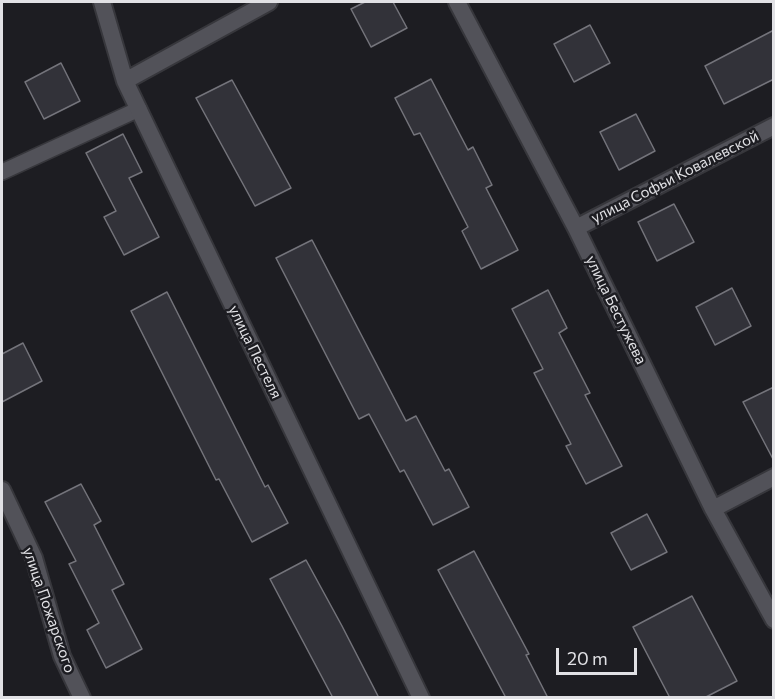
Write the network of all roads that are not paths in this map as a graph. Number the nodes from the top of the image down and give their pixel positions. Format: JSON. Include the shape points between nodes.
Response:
{"nodes":[{"id":1,"x":102,"y":2,"type":"edge"},
{"id":2,"x":269,"y":2,"type":"edge"},
{"id":3,"x":457,"y":2,"type":"edge"},
{"id":4,"x":125,"y":81,"type":"junction"},
{"id":5,"x":139,"y":109,"type":"junction"},
{"id":6,"x":774,"y":126,"type":"edge"},
{"id":7,"x":2,"y":171,"type":"edge"},
{"id":8,"x":576,"y":228,"type":"junction"},
{"id":9,"x":774,"y":477,"type":"edge"},
{"id":10,"x":2,"y":490,"type":"edge"},
{"id":11,"x":713,"y":509,"type":"junction"},
{"id":12,"x":774,"y":620,"type":"edge"},
{"id":13,"x":82,"y":698,"type":"edge"},
{"id":14,"x":421,"y":698,"type":"edge"}],
"edges":[{"from":1,"to":4,"type":"street","name":"улица Пестеля"},
{"from":2,"to":4,"type":"street"},
{"from":3,"to":8,"type":"street","name":"улица Бестужева"},
{"from":4,"to":5,"type":"street","name":"улица Пестеля"},
{"from":5,"to":7,"type":"lane"},
{"from":5,"to":14,"type":"street","name":"улица Пестеля"},
{"from":6,"to":8,"type":"street","name":"улица Софьи Ковалевской"},
{"from":8,"to":11,"type":"street","name":"улица Бестужева"},
{"from":9,"to":11,"type":"street"},
{"from":10,"to":13,"type":"street","name":"улица Пожарского","via":[[34,558],[62,656]]},
{"from":11,"to":12,"type":"street","name":"улица Бестужева"}]}
